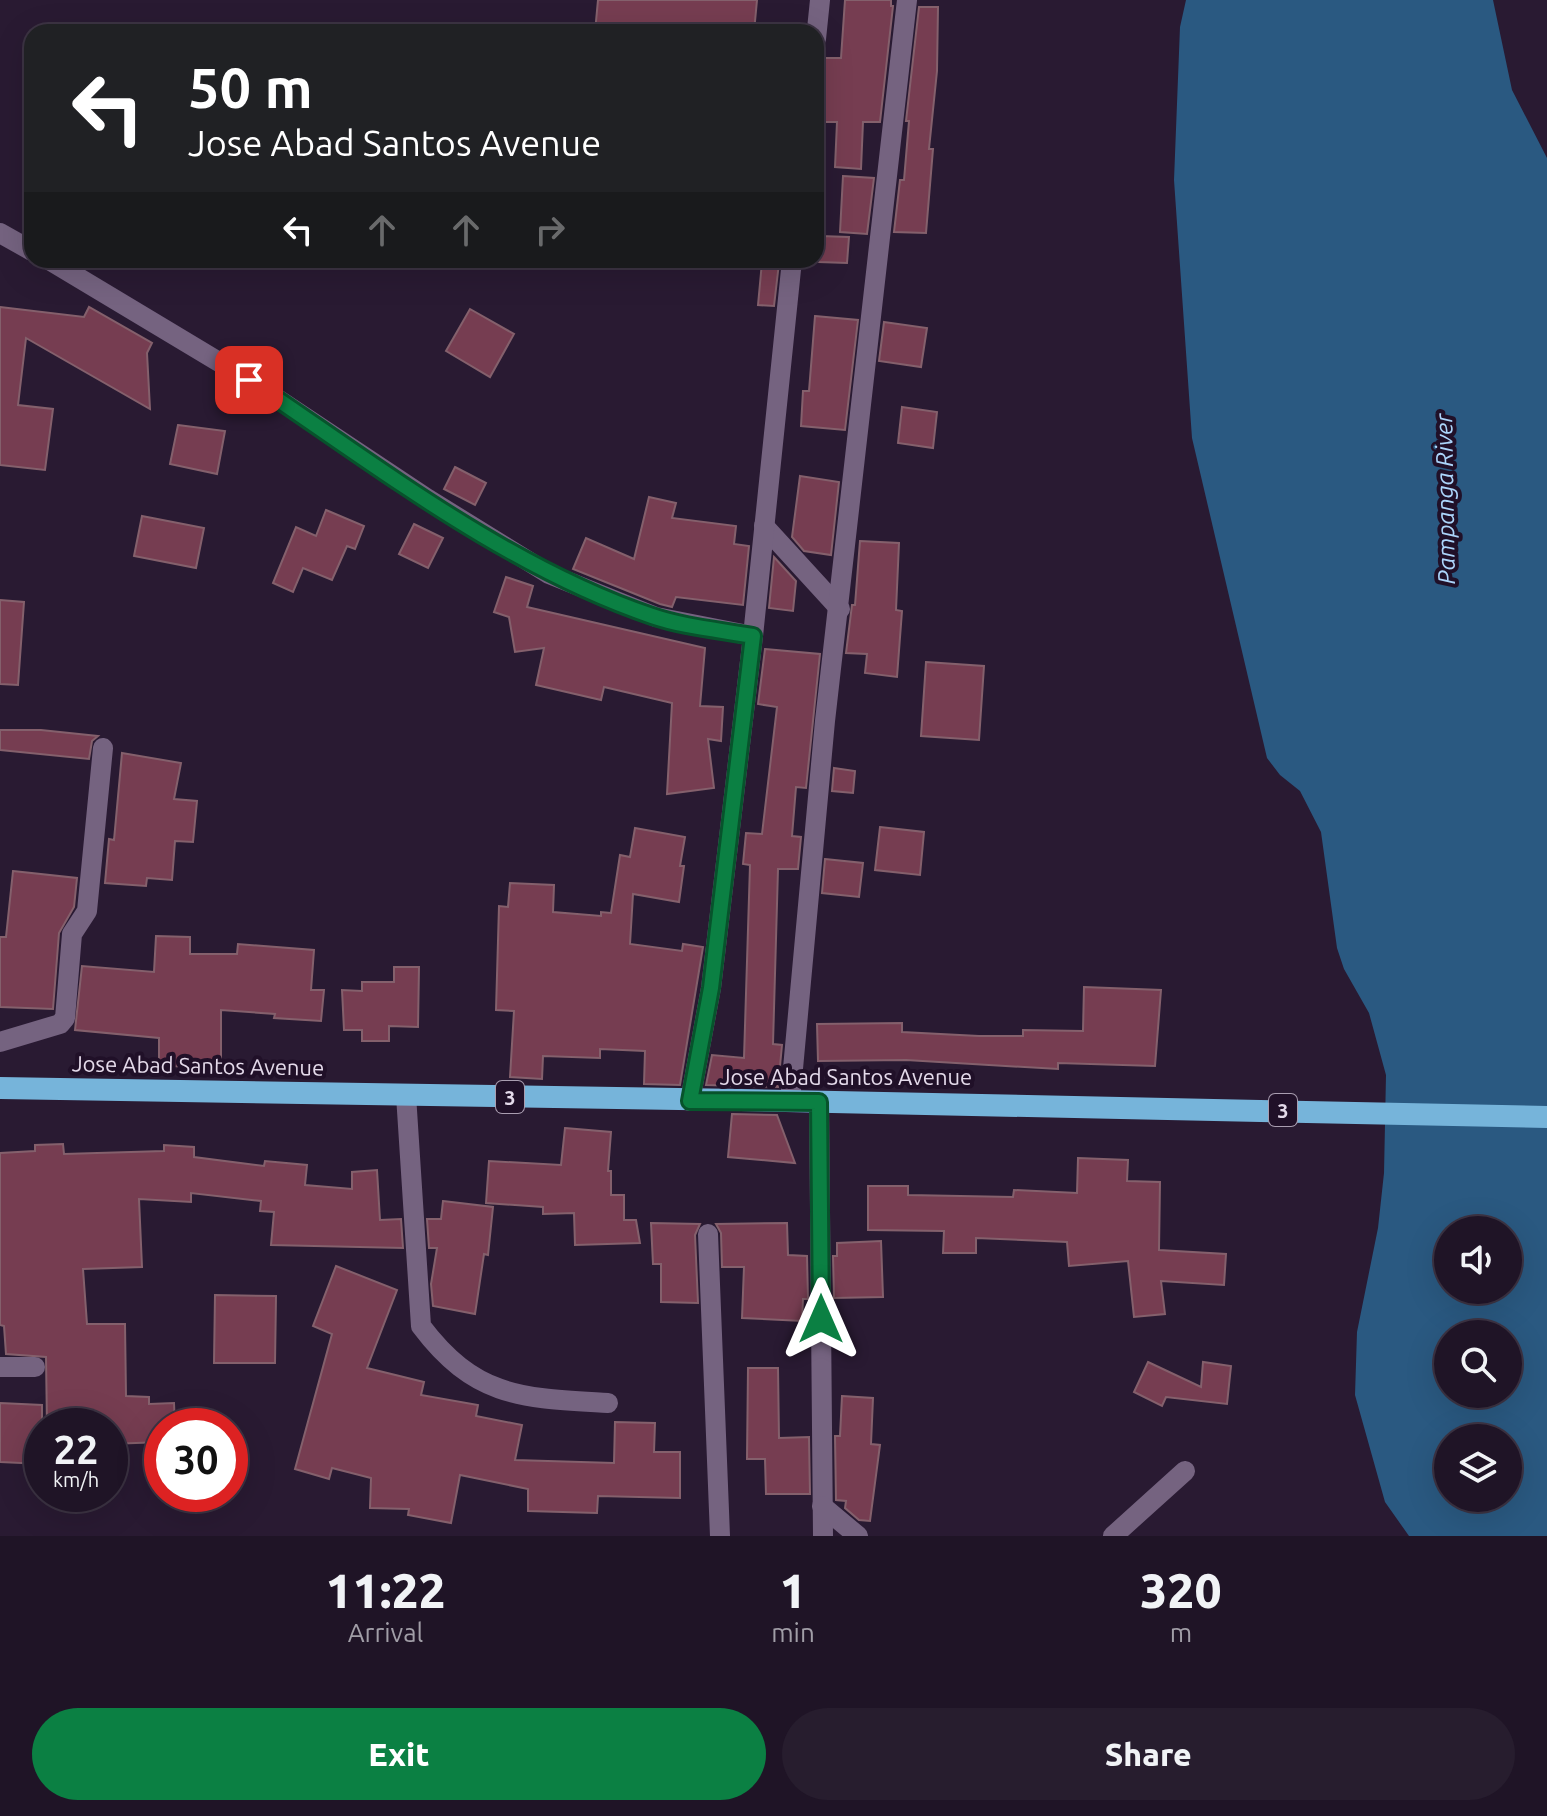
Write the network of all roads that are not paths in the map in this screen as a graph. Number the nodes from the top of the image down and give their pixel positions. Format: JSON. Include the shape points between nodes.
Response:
{"nodes":[{"id":1,"x":820,"y":0,"type":"edge"},
{"id":2,"x":907,"y":0,"type":"edge"},
{"id":3,"x":818,"y":24,"type":"edge"},
{"id":4,"x":0,"y":233,"type":"edge"},
{"id":5,"x":24,"y":246,"type":"edge"},
{"id":6,"x":62,"y":268,"type":"edge"},
{"id":7,"x":791,"y":268,"type":"edge"},
{"id":8,"x":764,"y":526,"type":"junction"},
{"id":9,"x":840,"y":609,"type":"junction"},
{"id":10,"x":753,"y":636,"type":"junction"},
{"id":11,"x":103,"y":748,"type":"dead end"},
{"id":12,"x":0,"y":1042,"type":"edge"},
{"id":13,"x":0,"y":1088,"type":"edge"},
{"id":14,"x":406,"y":1095,"type":"junction"},
{"id":15,"x":690,"y":1101,"type":"junction"},
{"id":16,"x":790,"y":1101,"type":"junction"},
{"id":17,"x":819,"y":1102,"type":"junction"},
{"id":18,"x":1547,"y":1117,"type":"edge"},
{"id":19,"x":708,"y":1234,"type":"dead end"},
{"id":20,"x":0,"y":1367,"type":"edge"},
{"id":21,"x":35,"y":1367,"type":"dead end"},
{"id":22,"x":608,"y":1403,"type":"dead end"},
{"id":23,"x":1185,"y":1471,"type":"dead end"},
{"id":24,"x":822,"y":1506,"type":"junction"},
{"id":25,"x":720,"y":1536,"type":"edge"},
{"id":26,"x":823,"y":1536,"type":"edge"},
{"id":27,"x":858,"y":1536,"type":"edge"},
{"id":28,"x":1113,"y":1536,"type":"edge"}],
"edges":[{"from":1,"to":3,"type":"street"},
{"from":2,"to":9,"type":"street"},
{"from":4,"to":5,"type":"street"},
{"from":6,"to":10,"type":"street","via":[[249,380],[549,574],[656,617]]},
{"from":7,"to":8,"type":"street"},
{"from":8,"to":9,"type":"street"},
{"from":8,"to":10,"type":"street"},
{"from":9,"to":16,"type":"street","via":[[805,912]]},
{"from":10,"to":15,"type":"street","via":[[711,988]]},
{"from":11,"to":12,"type":"street","via":[[87,911],[72,934],[65,1018]]},
{"from":13,"to":14,"type":"highway","name":"Jose Abad Santos Avenue","number":"3"},
{"from":14,"to":15,"type":"highway","name":"Jose Abad Santos Avenue","number":"3"},
{"from":14,"to":22,"type":"street","via":[[421,1326],[441,1352],[483,1382],[527,1398]]},
{"from":15,"to":16,"type":"highway","name":"Jose Abad Santos Avenue","number":"3"},
{"from":16,"to":17,"type":"highway","name":"Jose Abad Santos Avenue","number":"3"},
{"from":17,"to":18,"type":"highway","name":"Jose Abad Santos Avenue","number":"3"},
{"from":17,"to":24,"type":"street"},
{"from":19,"to":25,"type":"street"},
{"from":20,"to":21,"type":"street"},
{"from":23,"to":28,"type":"street"},
{"from":24,"to":26,"type":"street"},
{"from":24,"to":27,"type":"street"}]}
